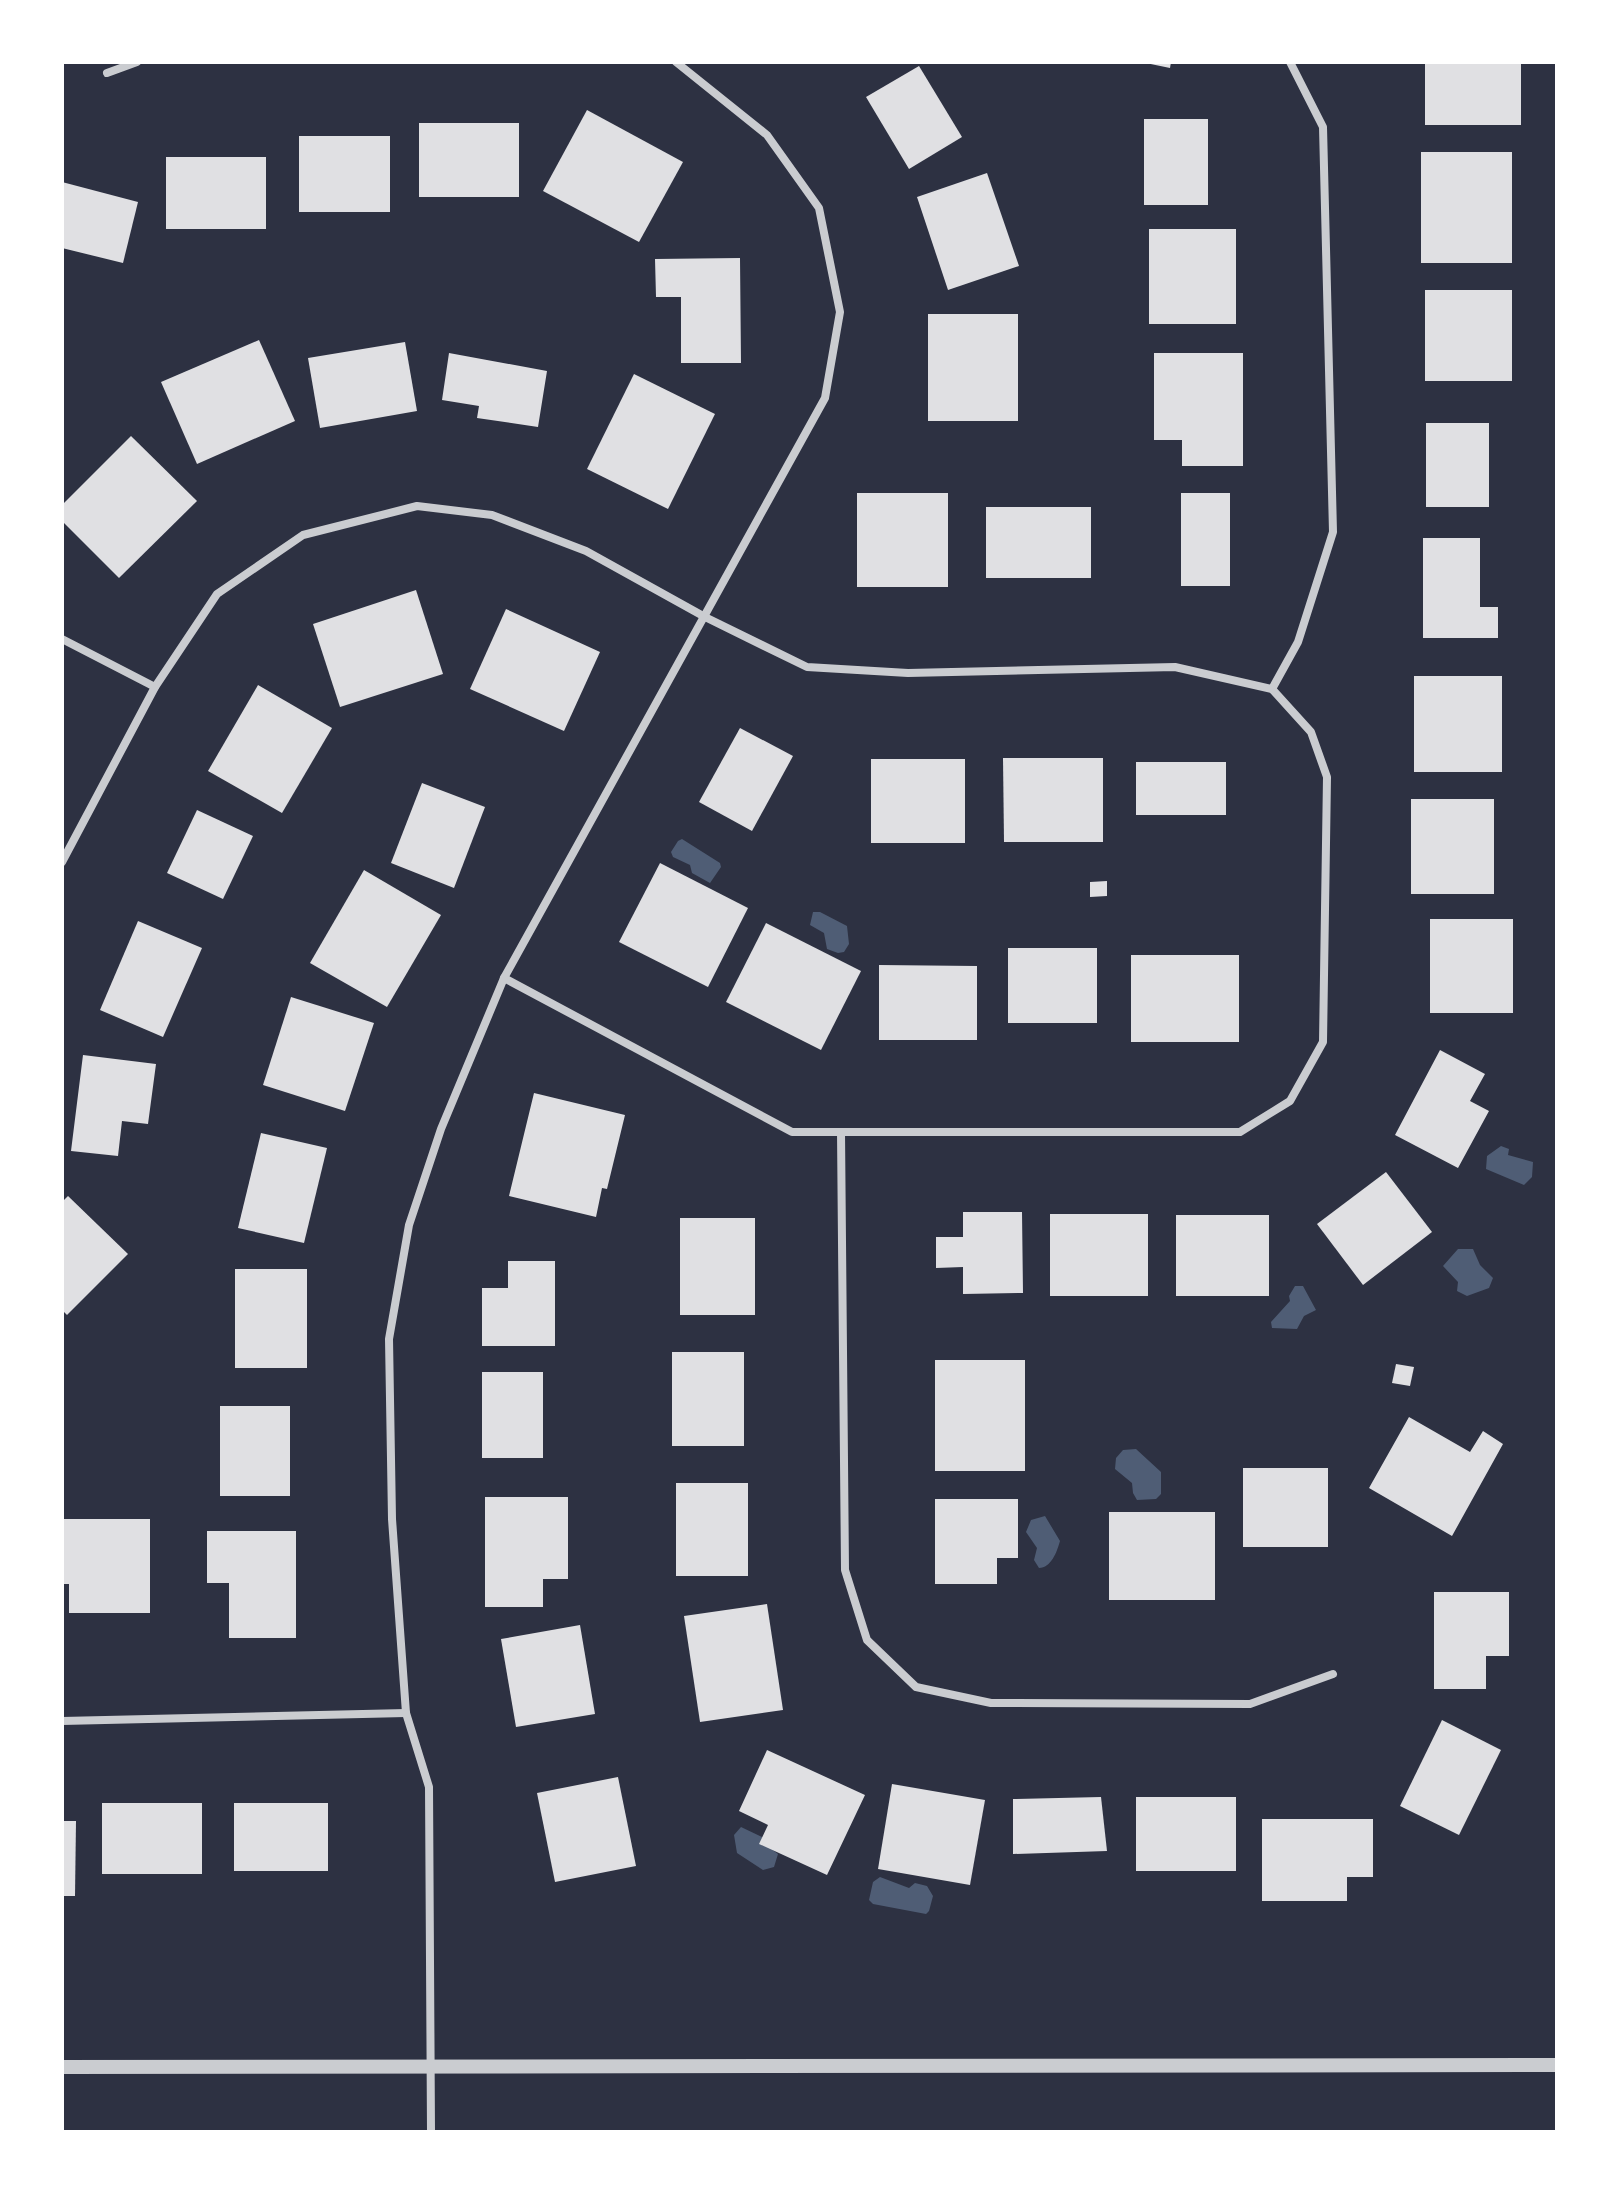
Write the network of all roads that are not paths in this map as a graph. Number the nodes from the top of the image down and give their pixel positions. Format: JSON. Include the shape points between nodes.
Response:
{"nodes":[{"id":1,"x":137,"y":62,"type":"edge"},
{"id":2,"x":676,"y":62,"type":"edge"},
{"id":3,"x":1290,"y":62,"type":"edge"},
{"id":4,"x":107,"y":73,"type":"dead end"},
{"id":5,"x":705,"y":617,"type":"junction"},
{"id":6,"x":62,"y":639,"type":"edge"},
{"id":7,"x":155,"y":687,"type":"junction"},
{"id":8,"x":1272,"y":689,"type":"junction"},
{"id":9,"x":62,"y":862,"type":"edge"},
{"id":10,"x":504,"y":978,"type":"junction"},
{"id":11,"x":841,"y":1132,"type":"junction"},
{"id":12,"x":1333,"y":1674,"type":"dead end"},
{"id":13,"x":406,"y":1713,"type":"junction"},
{"id":14,"x":62,"y":1721,"type":"edge"},
{"id":15,"x":431,"y":2065,"type":"junction"},
{"id":16,"x":1557,"y":2065,"type":"edge"},
{"id":17,"x":62,"y":2067,"type":"edge"},
{"id":18,"x":431,"y":2132,"type":"edge"}],
"edges":[{"from":1,"to":4,"type":"street"},
{"from":2,"to":5,"type":"street","via":[[767,135],[819,208],[840,312],[825,398]]},
{"from":3,"to":8,"type":"street","via":[[1323,127],[1333,532],[1298,642]]},
{"from":5,"to":7,"type":"street","via":[[573,546],[492,515],[417,506],[303,535],[229,585],[217,594]]},
{"from":5,"to":8,"type":"street","via":[[807,667],[908,673],[1175,667]]},
{"from":5,"to":10,"type":"street"},
{"from":6,"to":7,"type":"street"},
{"from":7,"to":9,"type":"street"},
{"from":8,"to":11,"type":"street","via":[[1311,732],[1327,777],[1323,1042],[1290,1101],[1240,1132]]},
{"from":10,"to":11,"type":"street","via":[[792,1132]]},
{"from":10,"to":13,"type":"street","via":[[441,1129],[409,1225],[389,1339],[392,1519]]},
{"from":11,"to":12,"type":"street","via":[[845,1570],[867,1640],[916,1687],[991,1703],[1250,1704]]},
{"from":13,"to":14,"type":"street"},
{"from":13,"to":15,"type":"street","via":[[429,1787]]},
{"from":15,"to":16,"type":"street"},
{"from":15,"to":17,"type":"street"},
{"from":15,"to":18,"type":"street"}]}
